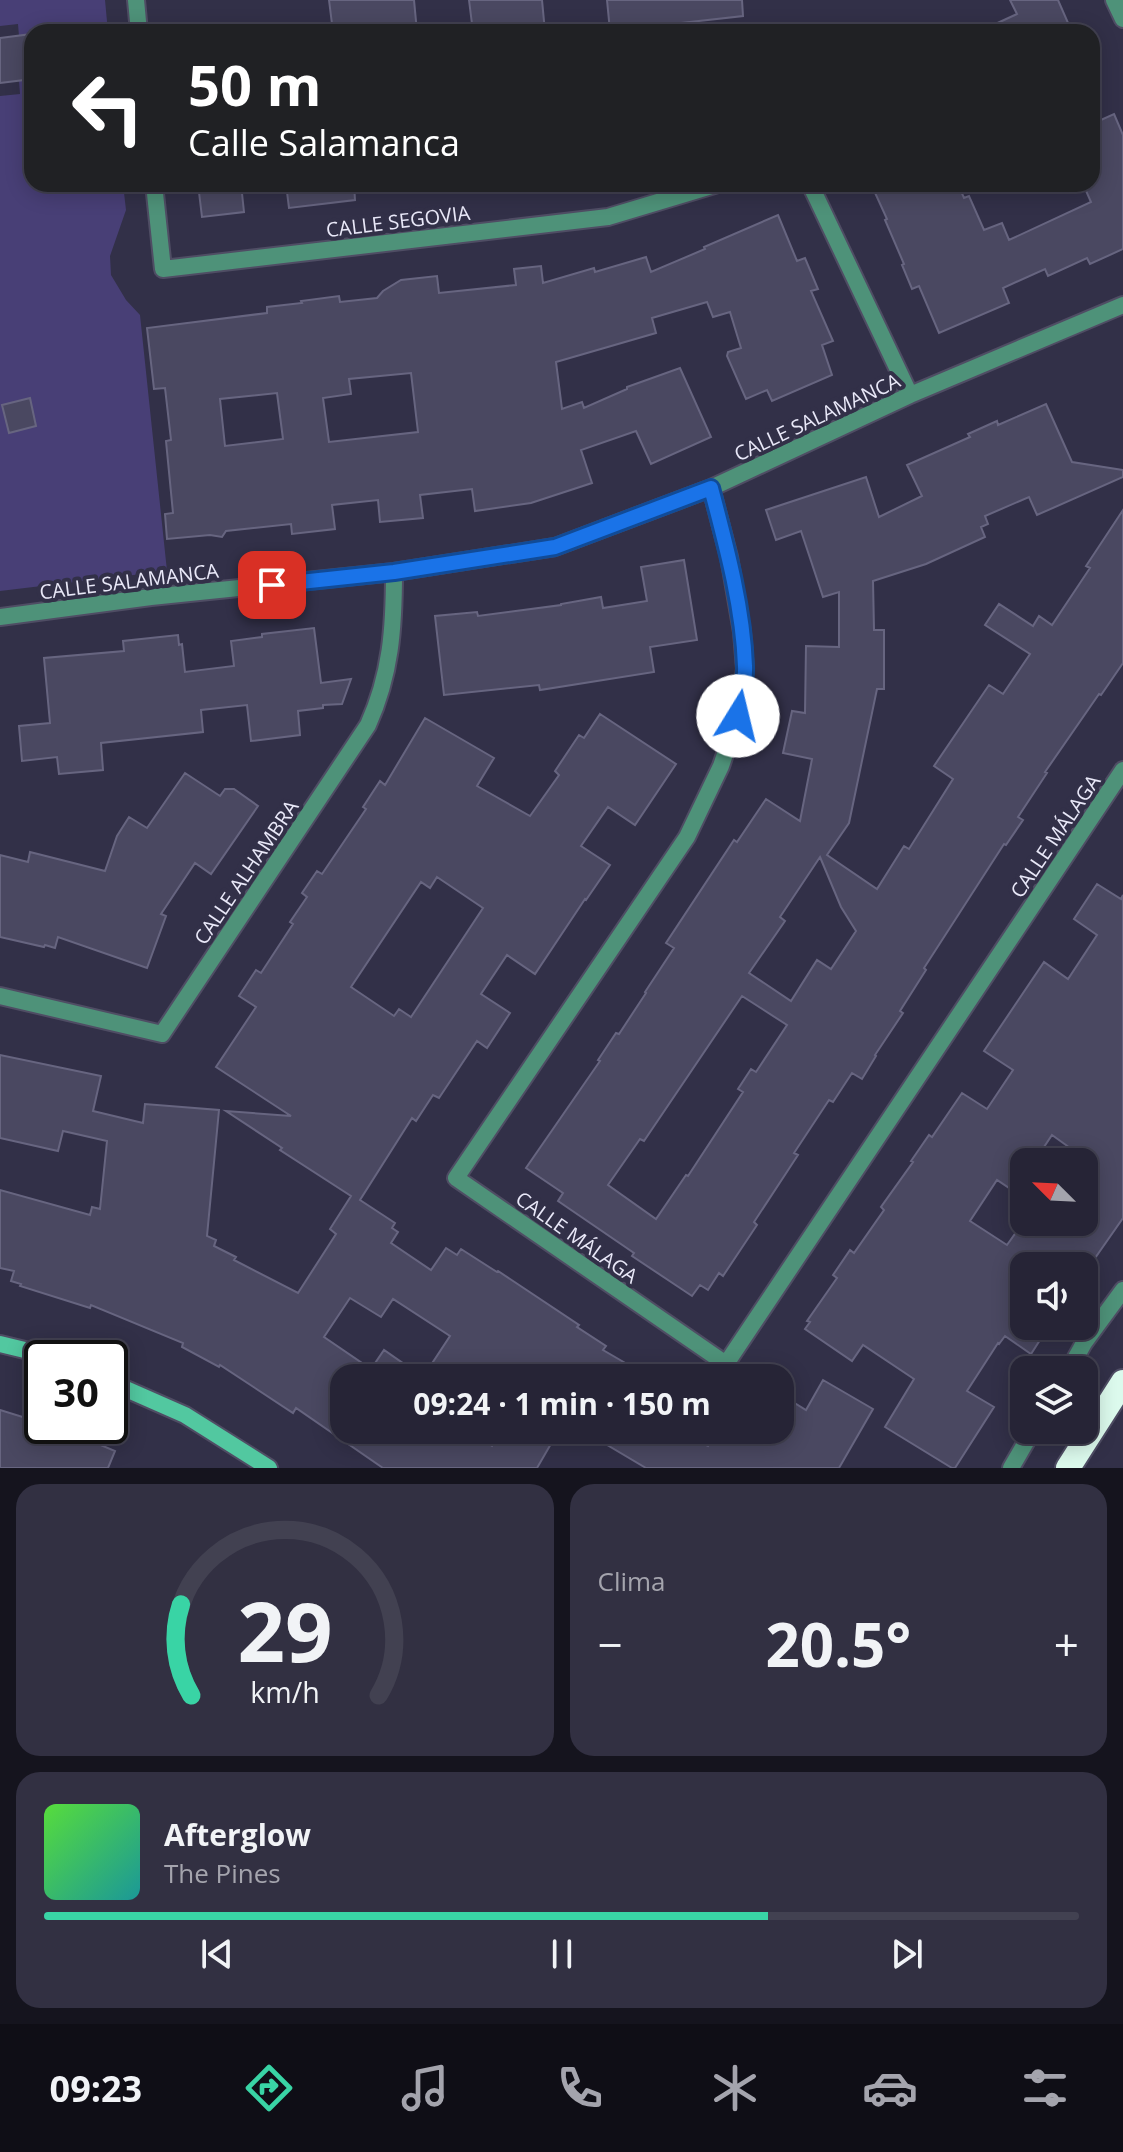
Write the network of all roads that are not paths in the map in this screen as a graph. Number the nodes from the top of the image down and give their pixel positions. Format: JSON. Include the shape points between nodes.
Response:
{"nodes":[{"id":1,"x":136,"y":0,"type":"edge"},
{"id":2,"x":1114,"y":0,"type":"edge"},
{"id":3,"x":1123,"y":19,"type":"edge"},
{"id":4,"x":138,"y":24,"type":"edge"},
{"id":5,"x":155,"y":192,"type":"edge"},
{"id":6,"x":691,"y":192,"type":"edge"},
{"id":7,"x":814,"y":192,"type":"edge"},
{"id":8,"x":1123,"y":305,"type":"edge"},
{"id":9,"x":910,"y":395,"type":"junction"},
{"id":10,"x":711,"y":488,"type":"junction"},
{"id":11,"x":394,"y":572,"type":"junction"},
{"id":12,"x":0,"y":617,"type":"edge"},
{"id":13,"x":1123,"y":770,"type":"edge"},
{"id":14,"x":0,"y":996,"type":"edge"},
{"id":15,"x":1123,"y":1290,"type":"edge"},
{"id":16,"x":0,"y":1344,"type":"edge"},
{"id":17,"x":24,"y":1350,"type":"edge"},
{"id":18,"x":1077,"y":1356,"type":"edge"},
{"id":19,"x":1123,"y":1382,"type":"edge"},
{"id":20,"x":128,"y":1390,"type":"edge"},
{"id":21,"x":1025,"y":1444,"type":"edge"},
{"id":22,"x":269,"y":1468,"type":"edge"},
{"id":23,"x":1011,"y":1468,"type":"edge"},
{"id":24,"x":1068,"y":1468,"type":"edge"}],
"edges":[{"from":1,"to":4,"type":"street"},
{"from":2,"to":3,"type":"street"},
{"from":5,"to":6,"type":"street","name":"CALLE SEGOVIA","via":[[163,269],[608,217]]},
{"from":7,"to":9,"type":"street"},
{"from":8,"to":9,"type":"street","name":"CALLE SALAMANCA"},
{"from":9,"to":10,"type":"street","name":"CALLE SALAMANCA"},
{"from":10,"to":11,"type":"street","name":"CALLE SALAMANCA","via":[[555,547]]},
{"from":10,"to":13,"type":"street","name":"CALLE MÁLAGA","via":[[729,557],[745,669],[738,716],[721,766],[687,837],[456,1178],[726,1364]]},
{"from":11,"to":12,"type":"street","name":"CALLE SALAMANCA"},
{"from":11,"to":14,"type":"street","name":"CALLE ALHAMBRA","via":[[394,624],[379,699],[368,725],[162,1034]]},
{"from":15,"to":18,"type":"street"},
{"from":16,"to":17,"type":"street"},
{"from":19,"to":24,"type":"highway"},
{"from":20,"to":22,"type":"street","via":[[185,1415]]},
{"from":21,"to":23,"type":"street"}]}
